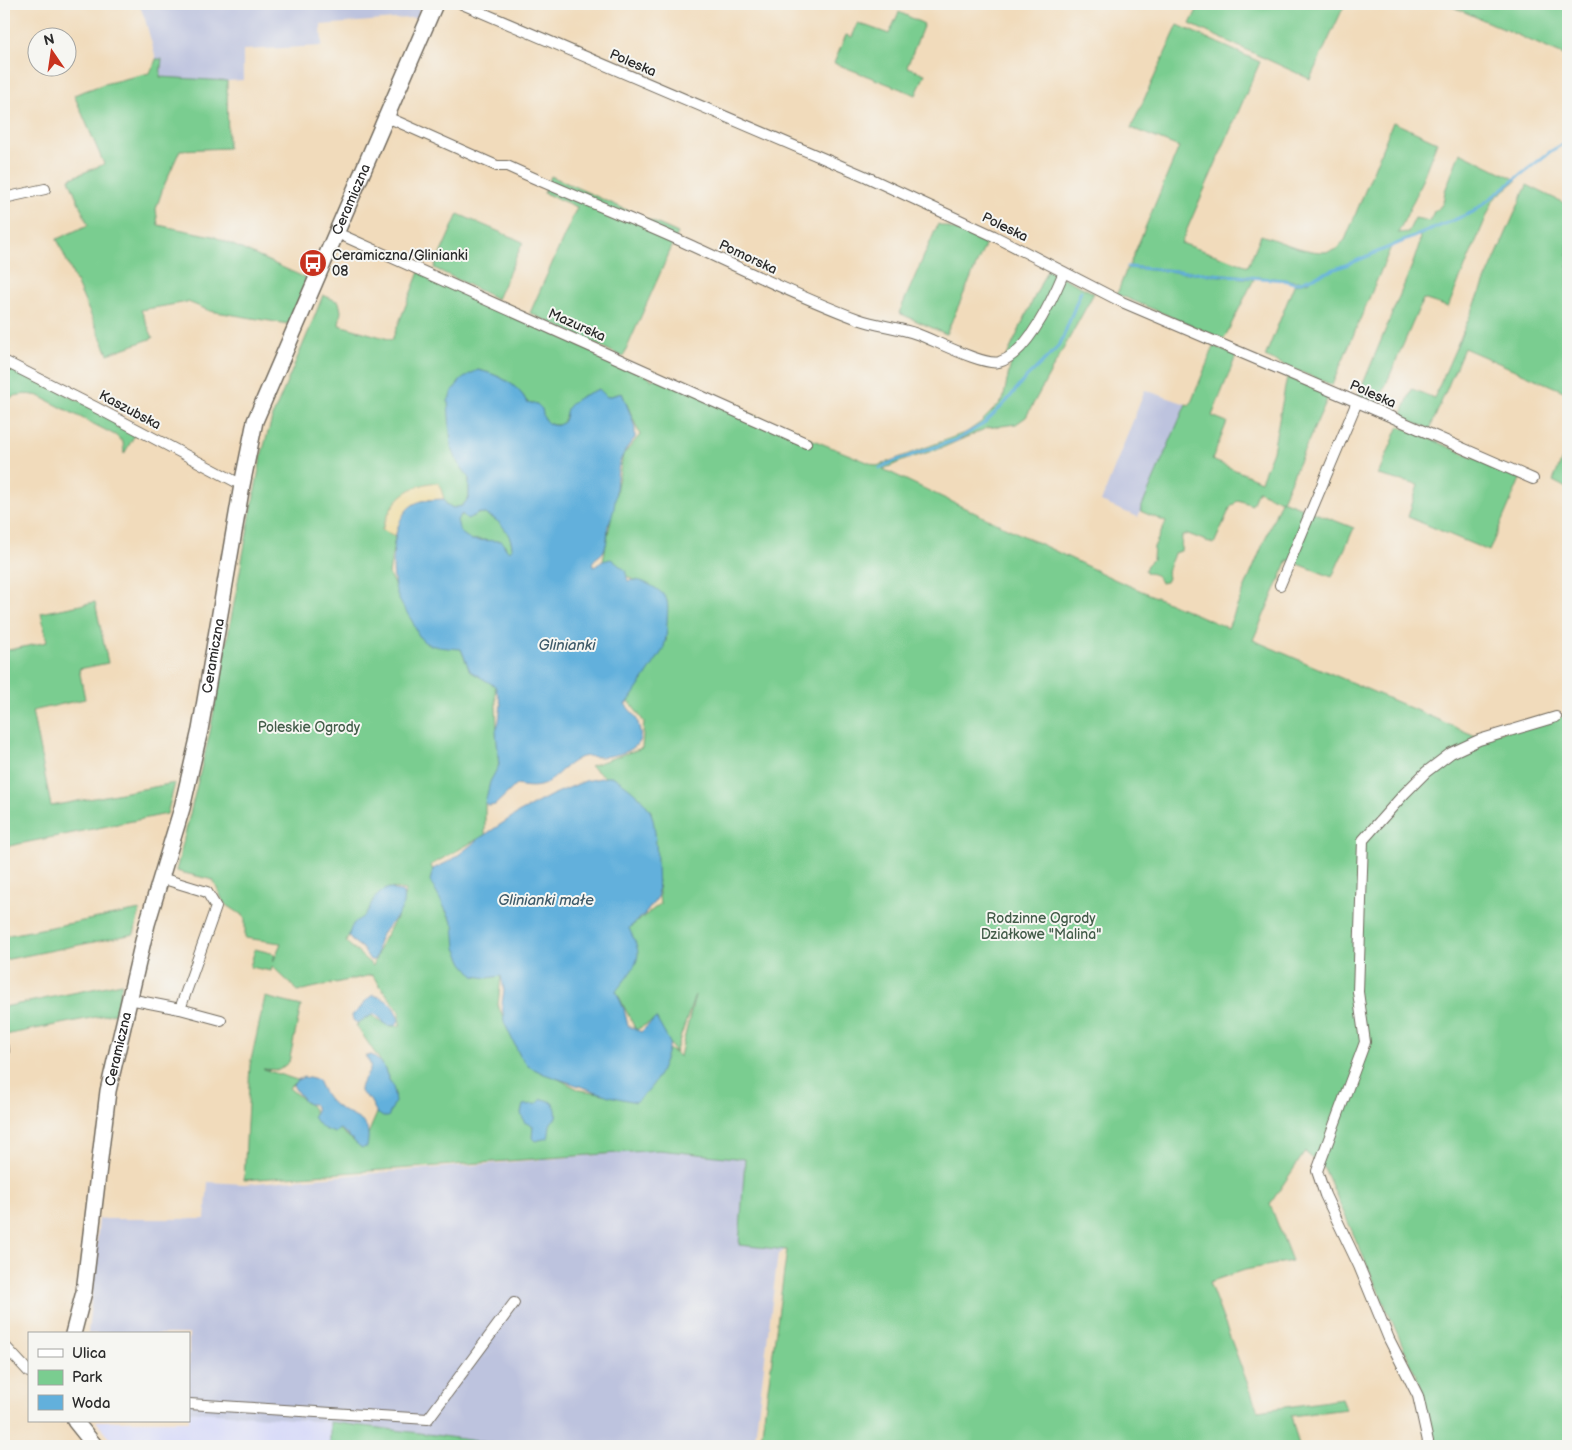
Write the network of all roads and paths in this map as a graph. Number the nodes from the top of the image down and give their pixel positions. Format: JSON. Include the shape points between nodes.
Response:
{"nodes":[{"id":1,"x":435,"y":4,"type":"edge"},
{"id":2,"x":462,"y":4,"type":"edge"},
{"id":3,"x":386,"y":117,"type":"junction"},
{"id":4,"x":45,"y":188,"type":"dead end"},
{"id":5,"x":4,"y":198,"type":"edge"},
{"id":6,"x":337,"y":233,"type":"junction"},
{"id":7,"x":1064,"y":272,"type":"junction"},
{"id":8,"x":4,"y":361,"type":"edge"},
{"id":9,"x":1357,"y":402,"type":"junction"},
{"id":10,"x":806,"y":443,"type":"dead end"},
{"id":11,"x":1533,"y":479,"type":"dead end"},
{"id":12,"x":242,"y":485,"type":"junction"},
{"id":13,"x":1280,"y":586,"type":"dead end"},
{"id":14,"x":1556,"y":717,"type":"dead end"},
{"id":15,"x":161,"y":878,"type":"junction"},
{"id":16,"x":129,"y":999,"type":"junction"},
{"id":17,"x":180,"y":1010,"type":"junction"},
{"id":18,"x":221,"y":1020,"type":"dead end"},
{"id":19,"x":4,"y":1049,"type":"edge"},
{"id":20,"x":4,"y":1058,"type":"edge"},
{"id":21,"x":514,"y":1303,"type":"dead end"},
{"id":22,"x":74,"y":1332,"type":"edge"},
{"id":23,"x":4,"y":1345,"type":"edge"},
{"id":24,"x":28,"y":1371,"type":"edge"},
{"id":25,"x":190,"y":1404,"type":"edge"},
{"id":26,"x":76,"y":1422,"type":"edge"},
{"id":27,"x":91,"y":1445,"type":"edge"},
{"id":28,"x":1429,"y":1446,"type":"edge"}],
"edges":[{"from":1,"to":3,"type":"street","name":"Ceramiczna"},
{"from":2,"to":7,"type":"street","name":"Poleska","via":[[867,177]]},
{"from":3,"to":6,"type":"street","name":"Ceramiczna"},
{"from":3,"to":7,"type":"street","name":"Pomorska","via":[[691,245],[814,302],[861,320],[915,333],[985,362],[1008,358],[1026,340],[1044,313]]},
{"from":4,"to":5,"type":"street"},
{"from":6,"to":10,"type":"street","name":"Mazurska"},
{"from":6,"to":12,"type":"street","name":"Ceramiczna","via":[[256,421]]},
{"from":7,"to":9,"type":"street","name":"Poleska","via":[[1122,302]]},
{"from":8,"to":12,"type":"street","name":"Kaszubska"},
{"from":9,"to":11,"type":"street","name":"Poleska"},
{"from":9,"to":13,"type":"street"},
{"from":12,"to":15,"type":"street","name":"Ceramiczna","via":[[200,730]]},
{"from":14,"to":28,"type":"street","via":[[1479,740],[1451,753],[1426,772],[1363,840],[1358,992],[1365,1042],[1318,1171],[1325,1195],[1418,1396]]},
{"from":15,"to":16,"type":"street","name":"Ceramiczna"},
{"from":15,"to":17,"type":"street","via":[[207,892],[216,907]]},
{"from":16,"to":17,"type":"street"},
{"from":16,"to":22,"type":"street","name":"Ceramiczna","via":[[108,1091],[84,1292]]},
{"from":17,"to":18,"type":"street"},
{"from":19,"to":20,"type":"street"},
{"from":21,"to":25,"type":"street","via":[[428,1419]]},
{"from":23,"to":24,"type":"street"},
{"from":26,"to":27,"type":"street"}]}
